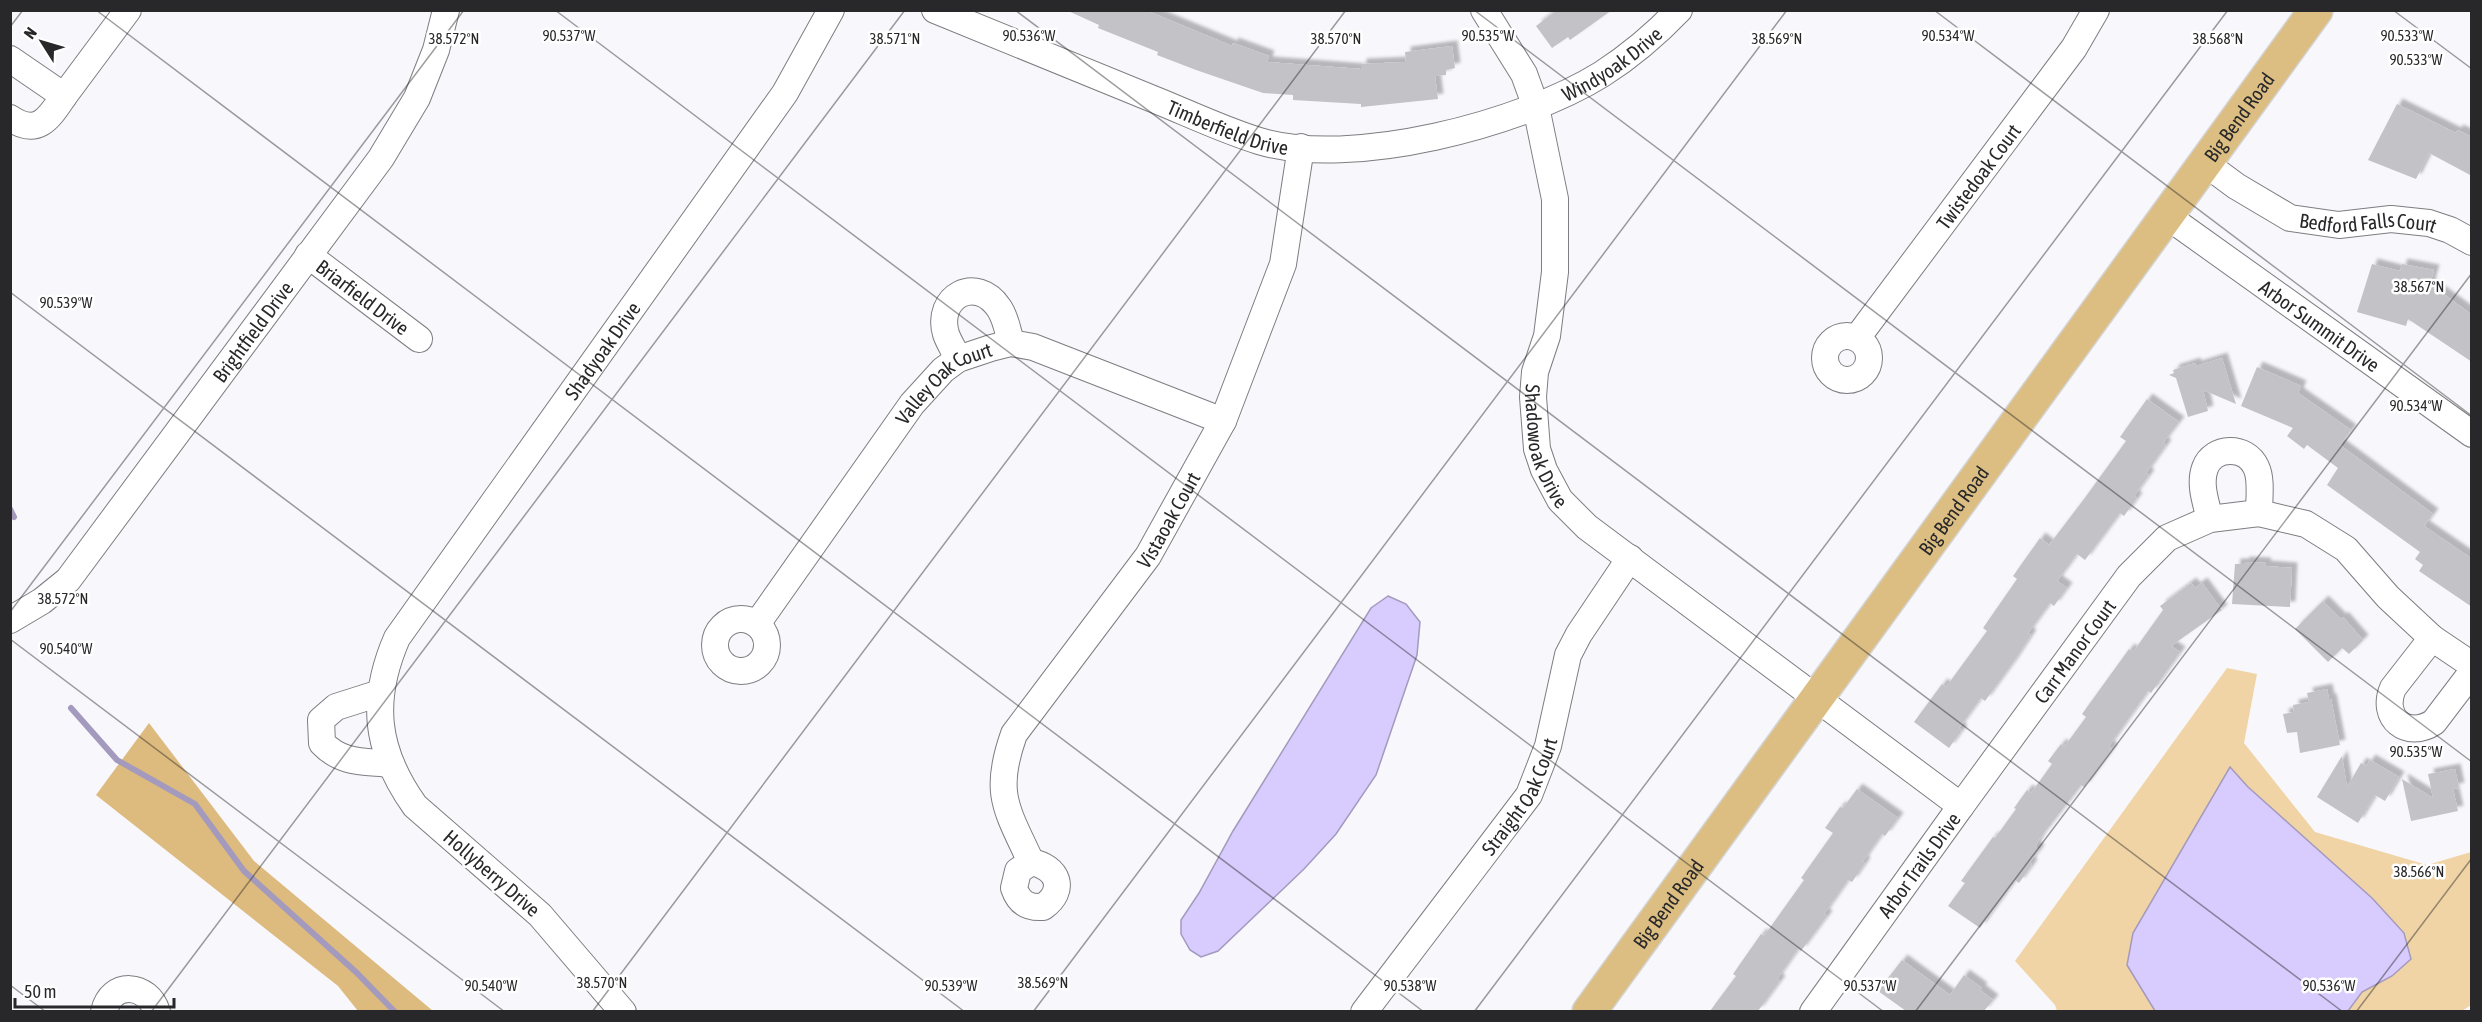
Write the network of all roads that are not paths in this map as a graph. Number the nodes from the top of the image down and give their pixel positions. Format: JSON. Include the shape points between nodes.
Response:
{"nodes":[{"id":1,"x":128,"y":10,"type":"edge"},
{"id":2,"x":446,"y":10,"type":"edge"},
{"id":3,"x":831,"y":10,"type":"edge"},
{"id":4,"x":935,"y":10,"type":"edge"},
{"id":5,"x":1484,"y":10,"type":"edge"},
{"id":6,"x":1679,"y":10,"type":"edge"},
{"id":7,"x":2096,"y":10,"type":"edge"},
{"id":8,"x":2316,"y":10,"type":"edge"},
{"id":9,"x":10,"y":60,"type":"edge"},
{"id":10,"x":64,"y":96,"type":"junction"},
{"id":11,"x":1536,"y":106,"type":"junction"},
{"id":12,"x":10,"y":118,"type":"edge"},
{"id":13,"x":1301,"y":147,"type":"junction"},
{"id":14,"x":2205,"y":163,"type":"junction"},
{"id":15,"x":2167,"y":216,"type":"junction"},
{"id":16,"x":2472,"y":242,"type":"edge"},
{"id":17,"x":308,"y":255,"type":"junction"},
{"id":18,"x":1857,"y":338,"type":"dead end"},
{"id":19,"x":419,"y":339,"type":"dead end"},
{"id":20,"x":1011,"y":343,"type":"junction"},
{"id":21,"x":958,"y":359,"type":"junction"},
{"id":22,"x":1223,"y":421,"type":"junction"},
{"id":23,"x":2472,"y":434,"type":"edge"},
{"id":24,"x":2259,"y":513,"type":"junction"},
{"id":25,"x":2210,"y":519,"type":"junction"},
{"id":26,"x":1630,"y":558,"type":"junction"},
{"id":27,"x":10,"y":621,"type":"edge"},
{"id":28,"x":757,"y":624,"type":"dead end"},
{"id":29,"x":2432,"y":638,"type":"junction"},
{"id":30,"x":2472,"y":666,"type":"edge"},
{"id":31,"x":2472,"y":672,"type":"edge"},
{"id":32,"x":380,"y":693,"type":"junction"},
{"id":33,"x":1816,"y":700,"type":"junction"},
{"id":34,"x":381,"y":725,"type":"joint"},
{"id":35,"x":391,"y":764,"type":"junction"},
{"id":36,"x":1961,"y":806,"type":"junction"},
{"id":37,"x":1031,"y":862,"type":"dead end"},
{"id":38,"x":1819,"y":1009,"type":"edge"},
{"id":39,"x":104,"y":1011,"type":"edge"},
{"id":40,"x":157,"y":1011,"type":"edge"},
{"id":41,"x":623,"y":1011,"type":"edge"},
{"id":42,"x":1364,"y":1011,"type":"edge"},
{"id":43,"x":1589,"y":1011,"type":"edge"}],
"edges":[{"from":1,"to":10,"type":"street"},
{"from":2,"to":17,"type":"street","name":"Brightfield Drive","via":[[436,50],[417,98],[381,158]]},
{"from":3,"to":32,"type":"street","name":"Shadyoak Drive","via":[[785,93],[402,631],[386,662]]},
{"from":4,"to":13,"type":"street","name":"Timberfield Drive","via":[[1260,141]]},
{"from":5,"to":11,"type":"street","name":"Shadowoak Drive","via":[[1524,74]]},
{"from":6,"to":11,"type":"street","name":"Windyoak Drive","via":[[1637,49],[1601,74]]},
{"from":7,"to":18,"type":"street","name":"Twistedoak Court","via":[[2074,48]]},
{"from":8,"to":14,"type":"main road","name":"Big Bend Road"},
{"from":9,"to":10,"type":"street"},
{"from":10,"to":12,"type":"street","via":[[50,117],[38,125],[21,125]]},
{"from":11,"to":13,"type":"street","name":"Timberfield Drive","via":[[1493,121],[1405,142],[1336,151]]},
{"from":11,"to":26,"type":"street","name":"Shadowoak Drive","via":[[1555,199],[1556,228],[1556,272],[1547,336],[1535,372],[1537,449],[1560,500],[1587,527]]},
{"from":13,"to":22,"type":"street","name":"Vistaoak Court","via":[[1283,264]]},
{"from":14,"to":15,"type":"main road","name":"Big Bend Road"},
{"from":14,"to":16,"type":"street","name":"Bedford Falls Court","via":[[2290,218],[2340,225],[2391,219],[2429,223]]},
{"from":15,"to":23,"type":"street","name":"Arbor Summit Drive"},
{"from":15,"to":33,"type":"main road","name":"Big Bend Road"},
{"from":17,"to":19,"type":"street","name":"Briarfield Drive"},
{"from":17,"to":27,"type":"street","name":"Brightfield Drive","via":[[68,580]]},
{"from":20,"to":21,"type":"street","name":"Valley Oak Court"},
{"from":20,"to":21,"type":"street","via":[[998,307],[987,295],[966,291],[953,298],[946,310],[946,333]]},
{"from":20,"to":22,"type":"street","name":"Valley Oak Court","via":[[1033,347]]},
{"from":21,"to":28,"type":"street","name":"Valley Oak Court","via":[[912,404]]},
{"from":22,"to":37,"type":"street","name":"Vistaoak Court","via":[[1148,556],[1014,734],[1002,780],[1006,809]]},
{"from":24,"to":25,"type":"street","name":"Carr Manor Court"},
{"from":24,"to":25,"type":"street","via":[[2255,465],[2240,452],[2230,450],[2211,458],[2205,466],[2203,488]]},
{"from":24,"to":29,"type":"street","name":"Carr Manor Court","via":[[2306,524],[2346,549],[2388,597]]},
{"from":25,"to":36,"type":"street","name":"Carr Manor Court","via":[[2167,538],[2129,576]]},
{"from":26,"to":33,"type":"street","name":"Shadowoak Drive"},
{"from":26,"to":42,"type":"street","name":"Straight Oak Court","via":[[1568,655],[1548,746],[1529,795]]},
{"from":29,"to":30,"type":"street","name":"Carr Manor Court"},
{"from":29,"to":31,"type":"street","via":[[2389,697],[2391,715],[2400,724],[2417,729],[2434,722]]},
{"from":32,"to":34,"type":"street","name":"Shadyoak Drive"},
{"from":32,"to":35,"type":"street","via":[[329,711],[321,720],[322,743],[344,759]]},
{"from":33,"to":36,"type":"street","name":"Arbor Trails Drive"},
{"from":33,"to":43,"type":"main road","name":"Big Bend Road"},
{"from":34,"to":35,"type":"street","name":"Hollyberry Drive"},
{"from":35,"to":41,"type":"street","name":"Hollyberry Drive","via":[[400,786],[415,806],[540,915]]},
{"from":36,"to":38,"type":"street","name":"Arbor Trails Drive"},
{"from":39,"to":40,"type":"street","via":[[116,993],[133,988],[149,996]]}]}
